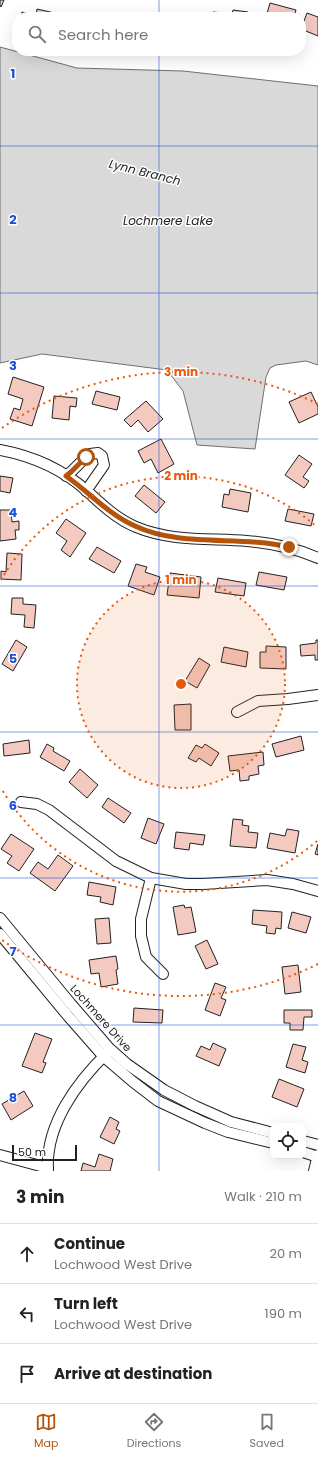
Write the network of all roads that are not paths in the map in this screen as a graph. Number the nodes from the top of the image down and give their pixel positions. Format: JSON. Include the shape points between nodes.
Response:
{"nodes":[{"id":1,"x":0,"y":450,"type":"edge"},
{"id":2,"x":66,"y":476,"type":"junction"},
{"id":3,"x":86,"y":491,"type":"junction"},
{"id":4,"x":318,"y":558,"type":"edge"},
{"id":5,"x":318,"y":695,"type":"edge"},
{"id":6,"x":237,"y":712,"type":"dead end"},
{"id":7,"x":21,"y":802,"type":"dead end"},
{"id":8,"x":150,"y":878,"type":"junction"},
{"id":9,"x":318,"y":891,"type":"edge"},
{"id":10,"x":0,"y":918,"type":"edge"},
{"id":11,"x":0,"y":934,"type":"edge"},
{"id":12,"x":163,"y":974,"type":"dead end"},
{"id":13,"x":111,"y":1049,"type":"junction"},
{"id":14,"x":104,"y":1057,"type":"junction"},
{"id":15,"x":270,"y":1132,"type":"edge"},
{"id":16,"x":270,"y":1142,"type":"edge"},
{"id":17,"x":306,"y":1142,"type":"edge"},
{"id":18,"x":318,"y":1146,"type":"edge"},
{"id":19,"x":306,"y":1153,"type":"edge"},
{"id":20,"x":0,"y":1155,"type":"edge"},
{"id":21,"x":318,"y":1156,"type":"edge"},
{"id":22,"x":48,"y":1169,"type":"edge"},
{"id":23,"x":314,"y":1171,"type":"edge"}],
"edges":[{"from":1,"to":2,"type":"street","via":[[31,458]]},
{"from":2,"to":3,"type":"street"},
{"from":2,"to":3,"type":"street","via":[[90,454],[98,453],[102,456],[104,465]]},
{"from":3,"to":4,"type":"street","via":[[123,520],[160,535],[267,543],[289,547]]},
{"from":5,"to":6,"type":"street","via":[[258,701]]},
{"from":7,"to":8,"type":"street","via":[[37,804],[49,810],[116,861]]},
{"from":8,"to":9,"type":"street","via":[[186,884],[267,880]]},
{"from":8,"to":12,"type":"street","via":[[141,919],[141,936],[146,957]]},
{"from":10,"to":13,"type":"street","name":"Lochmere Drive"},
{"from":11,"to":14,"type":"street","name":"Lochmere Drive"},
{"from":13,"to":14,"type":"street"},
{"from":13,"to":15,"type":"street","name":"Lochmere Drive","via":[[127,1064],[164,1090],[231,1122]]},
{"from":14,"to":16,"type":"street","name":"Lochmere Drive","via":[[132,1082],[158,1100],[205,1124]]},
{"from":14,"to":22,"type":"street","via":[[70,1098],[62,1112],[52,1139]]},
{"from":17,"to":18,"type":"street"},
{"from":19,"to":21,"type":"street"},
{"from":20,"to":22,"type":"street"},
{"from":21,"to":23,"type":"street"}]}
